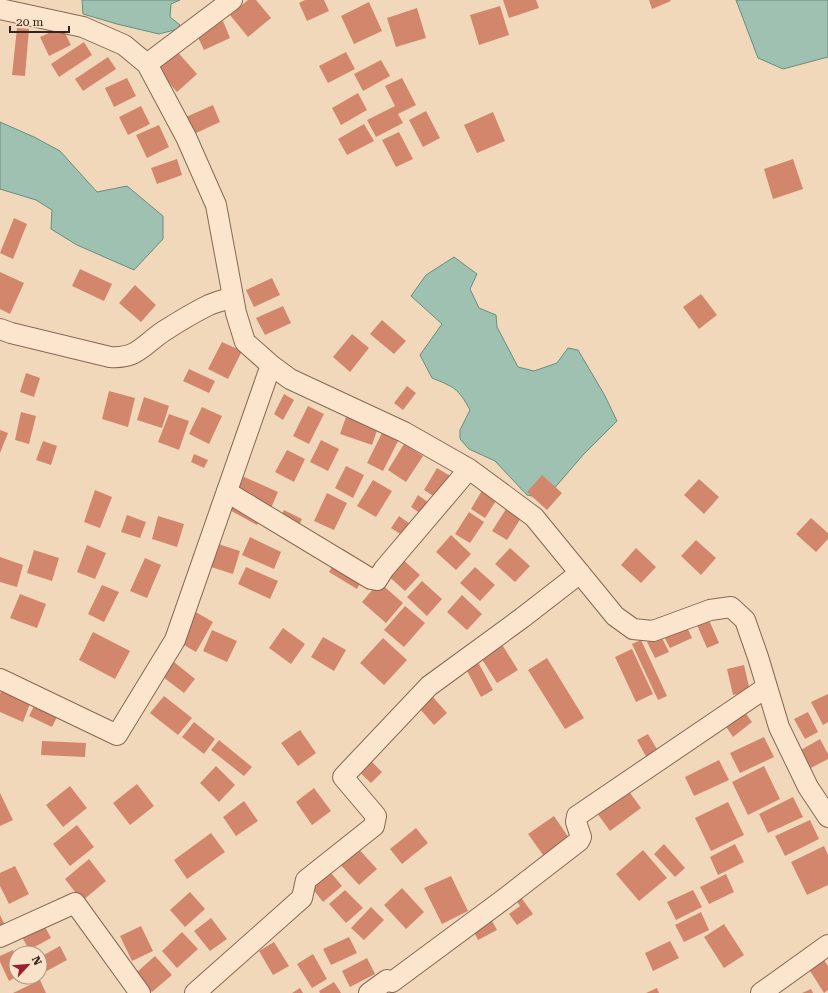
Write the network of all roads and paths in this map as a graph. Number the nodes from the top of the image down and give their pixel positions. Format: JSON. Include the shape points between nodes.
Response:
{"nodes":[{"id":1,"x":232,"y":0,"type":"edge"},
{"id":2,"x":0,"y":9,"type":"edge"},
{"id":3,"x":147,"y":64,"type":"junction"},
{"id":4,"x":233,"y":297,"type":"junction"},
{"id":5,"x":0,"y":329,"type":"edge"},
{"id":6,"x":271,"y":365,"type":"junction"},
{"id":7,"x":469,"y":469,"type":"junction"},
{"id":8,"x":228,"y":492,"type":"junction"},
{"id":9,"x":580,"y":573,"type":"junction"},
{"id":10,"x":0,"y":680,"type":"edge"},
{"id":11,"x":768,"y":688,"type":"junction"},
{"id":12,"x":828,"y":817,"type":"edge"},
{"id":13,"x":0,"y":937,"type":"edge"},
{"id":14,"x":828,"y":945,"type":"edge"},
{"id":15,"x":140,"y":993,"type":"edge"},
{"id":16,"x":195,"y":993,"type":"edge"},
{"id":17,"x":369,"y":993,"type":"edge"},
{"id":18,"x":761,"y":993,"type":"edge"}],
"edges":[{"from":1,"to":3,"type":"street"},
{"from":2,"to":3,"type":"street","via":[[83,27],[124,45]]},
{"from":3,"to":4,"type":"street","via":[[186,137],[216,205]]},
{"from":4,"to":5,"type":"street","via":[[207,306],[163,331],[143,348],[121,358],[11,334]]},
{"from":4,"to":6,"type":"street","via":[[245,342]]},
{"from":6,"to":7,"type":"street","via":[[290,379],[404,432]]},
{"from":6,"to":8,"type":"street"},
{"from":7,"to":8,"type":"street","via":[[377,580],[371,579]]},
{"from":7,"to":9,"type":"street","via":[[534,517]]},
{"from":8,"to":10,"type":"street","via":[[175,640],[117,735]]},
{"from":9,"to":11,"type":"street","via":[[615,616],[633,629],[653,631],[710,610],[731,607],[745,620]]},
{"from":9,"to":16,"type":"street","via":[[430,686],[343,777],[376,816],[374,826],[306,880],[302,898]]},
{"from":11,"to":12,"type":"street","via":[[779,727],[808,787]]},
{"from":11,"to":17,"type":"street","via":[[577,816],[576,822],[581,837],[579,841],[392,982],[387,980]]},
{"from":13,"to":15,"type":"street","via":[[75,903]]},
{"from":14,"to":18,"type":"street"}]}
